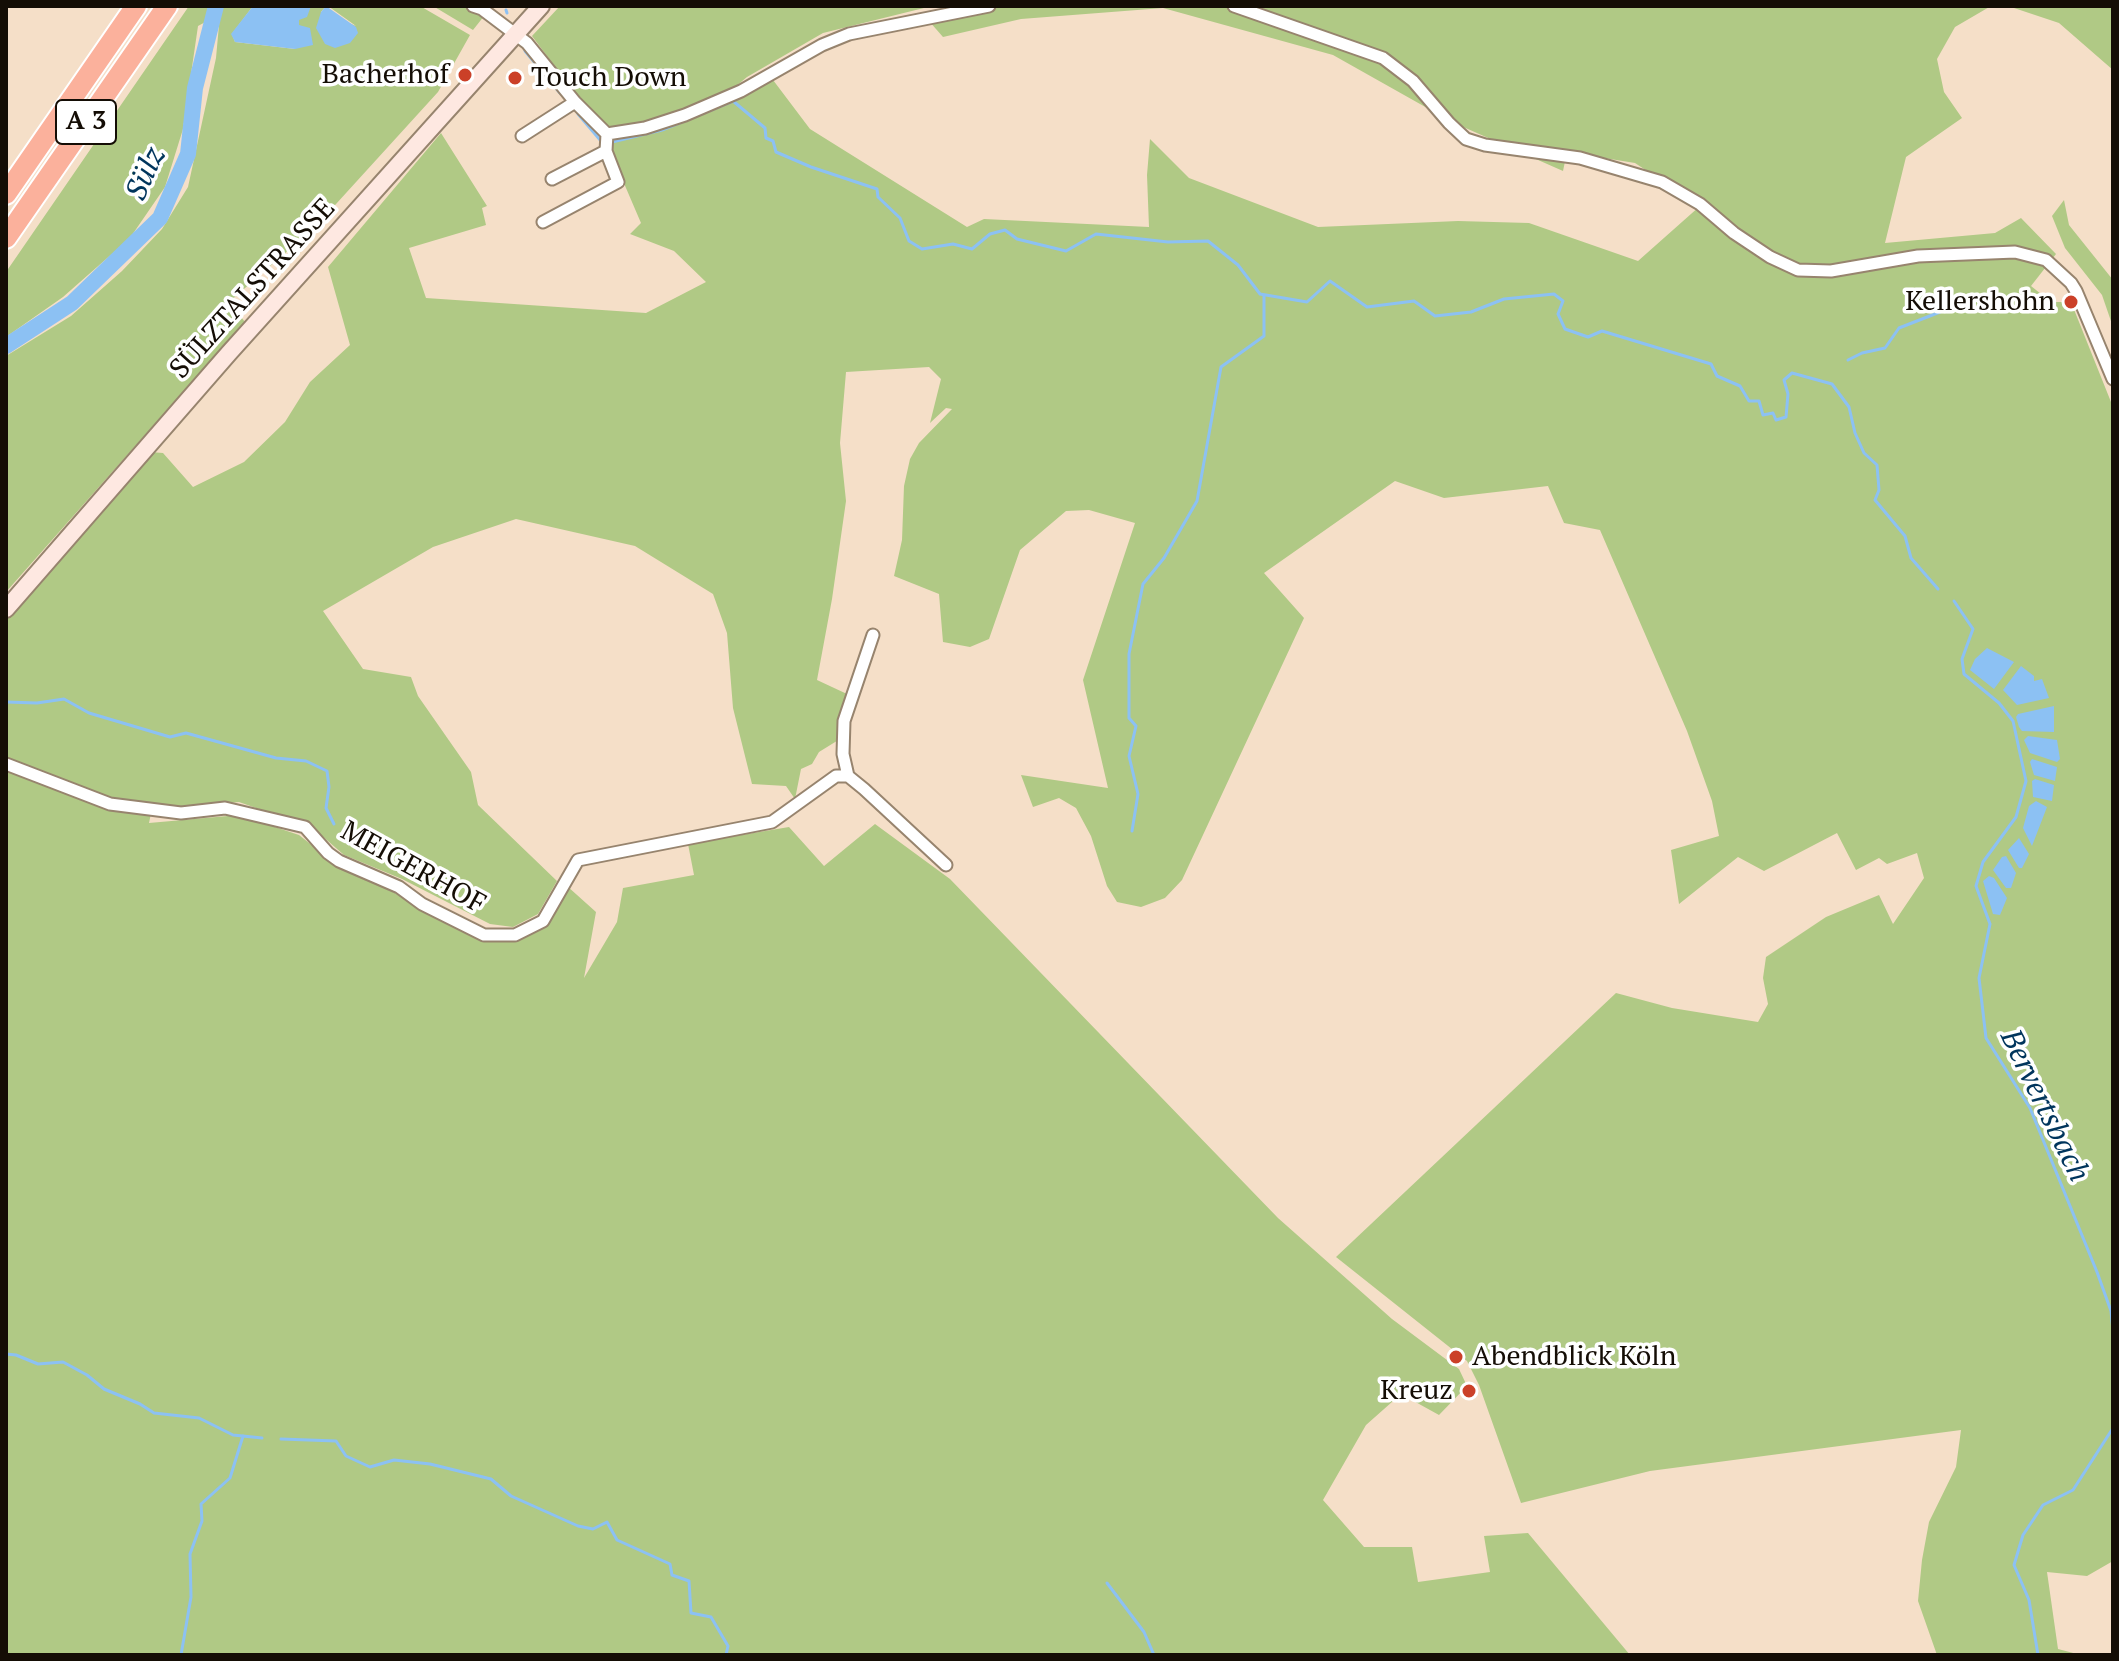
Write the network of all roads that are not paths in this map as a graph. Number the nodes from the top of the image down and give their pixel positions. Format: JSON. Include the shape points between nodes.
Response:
{"nodes":[{"id":1,"x":136,"y":6,"type":"edge"},
{"id":2,"x":167,"y":6,"type":"edge"},
{"id":3,"x":473,"y":6,"type":"edge"},
{"id":4,"x":541,"y":6,"type":"edge"},
{"id":5,"x":989,"y":6,"type":"edge"},
{"id":6,"x":1234,"y":6,"type":"edge"},
{"id":7,"x":516,"y":34,"type":"junction"},
{"id":8,"x":575,"y":102,"type":"junction"},
{"id":9,"x":607,"y":134,"type":"junction"},
{"id":10,"x":522,"y":136,"type":"dead end"},
{"id":11,"x":606,"y":151,"type":"junction"},
{"id":12,"x":552,"y":179,"type":"dead end"},
{"id":13,"x":6,"y":194,"type":"edge"},
{"id":14,"x":543,"y":222,"type":"dead end"},
{"id":15,"x":6,"y":238,"type":"edge"},
{"id":16,"x":2113,"y":379,"type":"edge"},
{"id":17,"x":6,"y":609,"type":"edge"},
{"id":18,"x":873,"y":635,"type":"dead end"},
{"id":19,"x":6,"y":764,"type":"edge"},
{"id":20,"x":848,"y":776,"type":"junction"},
{"id":21,"x":946,"y":865,"type":"dead end"}],
"edges":[{"from":1,"to":13,"type":"highway","number":"A 3"},
{"from":2,"to":15,"type":"highway","number":"A 3"},
{"from":3,"to":7,"type":"street"},
{"from":4,"to":7,"type":"main road","name":"SÜLZTALSTRASSE"},
{"from":5,"to":9,"type":"street","via":[[849,34],[685,115]]},
{"from":6,"to":16,"type":"street","via":[[1383,58],[1413,81],[1466,139],[1580,158],[1662,182],[1770,257],[1798,270],[1831,271],[1918,256],[2015,252],[2046,260],[2076,291]]},
{"from":7,"to":8,"type":"street"},
{"from":7,"to":17,"type":"main road","name":"SÜLZTALSTRASSE"},
{"from":8,"to":9,"type":"street"},
{"from":8,"to":10,"type":"street"},
{"from":9,"to":11,"type":"street"},
{"from":11,"to":12,"type":"street"},
{"from":11,"to":14,"type":"street","via":[[618,182]]},
{"from":18,"to":20,"type":"street","via":[[844,721]]},
{"from":19,"to":20,"type":"street","name":"MEIGERHOF","via":[[110,804],[181,813],[225,808],[305,827],[339,861],[399,887],[450,920],[501,937],[543,921],[578,860],[772,822],[836,776]]},
{"from":20,"to":21,"type":"street"}]}
